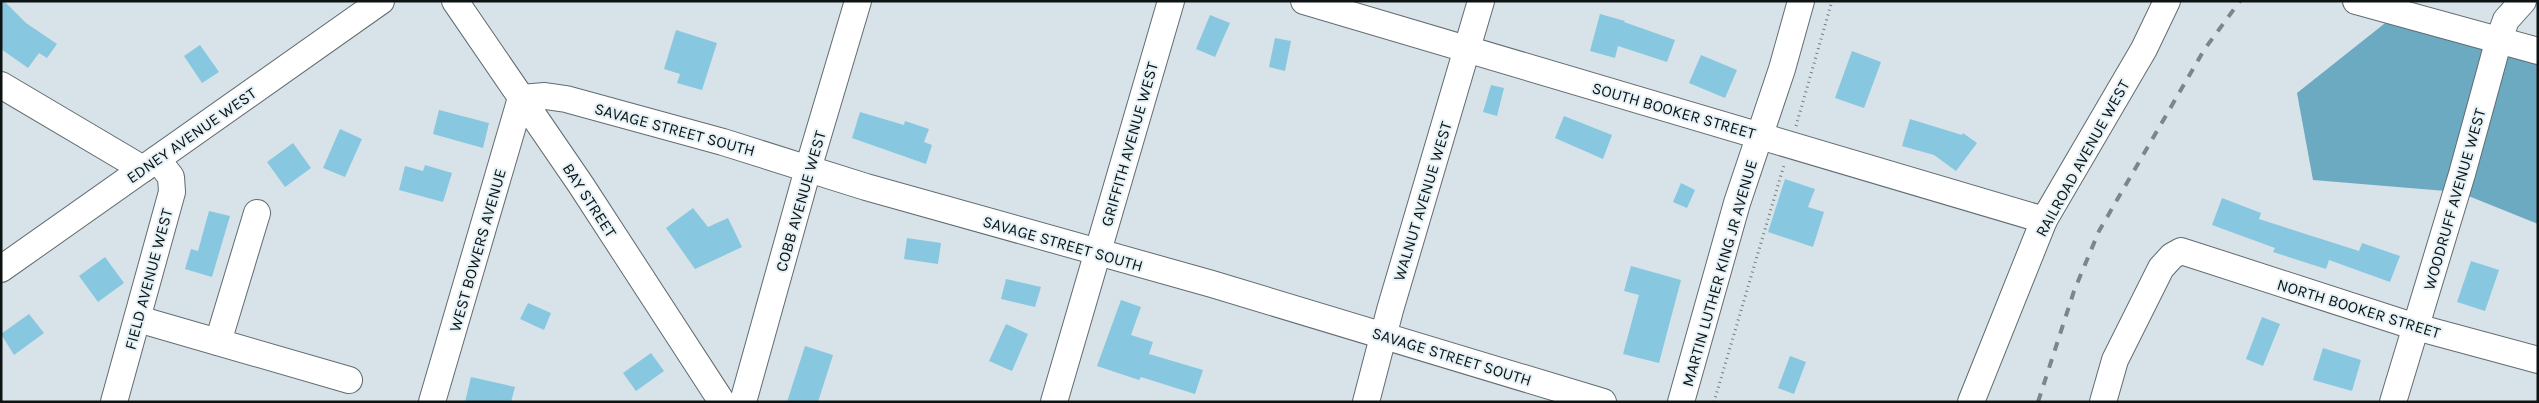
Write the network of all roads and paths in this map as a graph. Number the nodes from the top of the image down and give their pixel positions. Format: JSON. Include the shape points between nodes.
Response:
{"nodes":[{"id":1,"x":381,"y":1,"type":"edge"},
{"id":2,"x":455,"y":1,"type":"edge"},
{"id":3,"x":858,"y":1,"type":"edge"},
{"id":4,"x":1171,"y":1,"type":"edge"},
{"id":5,"x":1304,"y":1,"type":"edge"},
{"id":6,"x":1481,"y":1,"type":"edge"},
{"id":7,"x":1801,"y":1,"type":"edge"},
{"id":8,"x":1832,"y":1,"type":"edge"},
{"id":9,"x":2167,"y":1,"type":"edge"},
{"id":10,"x":2356,"y":1,"type":"edge"},
{"id":11,"x":2523,"y":1,"type":"edge"},
{"id":12,"x":2499,"y":39,"type":"junction"},
{"id":13,"x":1467,"y":50,"type":"junction"},
{"id":14,"x":2538,"y":51,"type":"edge"},
{"id":15,"x":1,"y":85,"type":"edge"},
{"id":16,"x":522,"y":98,"type":"junction"},
{"id":17,"x":1760,"y":135,"type":"junction"},
{"id":18,"x":1790,"y":144,"type":"junction"},
{"id":19,"x":150,"y":164,"type":"junction"},
{"id":20,"x":808,"y":169,"type":"junction"},
{"id":21,"x":257,"y":213,"type":"dead end"},
{"id":22,"x":2044,"y":220,"type":"junction"},
{"id":23,"x":1097,"y":254,"type":"junction"},
{"id":24,"x":1,"y":269,"type":"edge"},
{"id":25,"x":138,"y":319,"type":"junction"},
{"id":26,"x":2416,"y":327,"type":"junction"},
{"id":27,"x":1384,"y":335,"type":"junction"},
{"id":28,"x":218,"y":342,"type":"junction"},
{"id":29,"x":2538,"y":360,"type":"edge"},
{"id":30,"x":349,"y":380,"type":"dead end"},
{"id":31,"x":114,"y":402,"type":"edge"},
{"id":32,"x":432,"y":402,"type":"edge"},
{"id":33,"x":722,"y":402,"type":"edge"},
{"id":34,"x":744,"y":402,"type":"edge"},
{"id":35,"x":1054,"y":402,"type":"edge"},
{"id":36,"x":1366,"y":402,"type":"edge"},
{"id":37,"x":1603,"y":402,"type":"edge"},
{"id":38,"x":1681,"y":402,"type":"edge"},
{"id":39,"x":1714,"y":402,"type":"edge"},
{"id":40,"x":1972,"y":402,"type":"edge"},
{"id":41,"x":2103,"y":402,"type":"edge"},
{"id":42,"x":2393,"y":402,"type":"edge"}],
"edges":[{"from":1,"to":19,"type":"street","name":"EDNEY AVENUE WEST"},
{"from":2,"to":16,"type":"street","name":"BAY STREET"},
{"from":3,"to":20,"type":"street","name":"COBB AVENUE WEST"},
{"from":4,"to":23,"type":"street","name":"GRIFFITH AVENUE WEST"},
{"from":5,"to":13,"type":"street","name":"SOUTH BOOKER STREET"},
{"from":6,"to":13,"type":"street","name":"WALNUT AVENUE WEST"},
{"from":7,"to":17,"type":"street","name":"MARTIN LUTHER KING JR AVENUE"},
{"from":8,"to":18,"type":"path"},
{"from":9,"to":22,"type":"street","name":"RAILROAD AVENUE WEST","via":[[2144,49]]},
{"from":10,"to":12,"type":"street"},
{"from":11,"to":12,"type":"street","name":"WOODRUFF AVENUE WEST","via":[[2506,20]]},
{"from":12,"to":14,"type":"street"},
{"from":12,"to":26,"type":"street","name":"WOODRUFF AVENUE WEST"},
{"from":13,"to":17,"type":"street","name":"SOUTH BOOKER STREET"},
{"from":13,"to":27,"type":"street","name":"WALNUT AVENUE WEST"},
{"from":15,"to":19,"type":"street"},
{"from":16,"to":20,"type":"street","name":"SAVAGE STREET SOUTH","via":[[545,96],[566,99]]},
{"from":16,"to":32,"type":"street","name":"WEST BOWERS AVENUE"},
{"from":16,"to":33,"type":"street","name":"BAY STREET"},
{"from":17,"to":18,"type":"street","name":"SOUTH BOOKER STREET"},
{"from":17,"to":38,"type":"street","name":"MARTIN LUTHER KING JR AVENUE","via":[[1737,203]]},
{"from":18,"to":22,"type":"street","name":"SOUTH BOOKER STREET"},
{"from":18,"to":39,"type":"path"},
{"from":19,"to":24,"type":"street","name":"EDNEY AVENUE WEST"},
{"from":19,"to":25,"type":"street","name":"FIELD AVENUE WEST","via":[[171,177],[172,192]]},
{"from":20,"to":23,"type":"street","name":"SAVAGE STREET SOUTH"},
{"from":20,"to":34,"type":"street","name":"COBB AVENUE WEST"},
{"from":21,"to":28,"type":"street"},
{"from":22,"to":40,"type":"street","name":"RAILROAD AVENUE WEST"},
{"from":23,"to":27,"type":"street","name":"SAVAGE STREET SOUTH"},
{"from":23,"to":35,"type":"street","name":"GRIFFITH AVENUE WEST"},
{"from":25,"to":28,"type":"street"},
{"from":25,"to":31,"type":"street","name":"FIELD AVENUE WEST"},
{"from":26,"to":29,"type":"street","name":"NORTH BOOKER STREET"},
{"from":26,"to":41,"type":"street","name":"NORTH BOOKER STREET","via":[[2181,251],[2161,268],[2115,360]]},
{"from":26,"to":42,"type":"street","name":"WOODRUFF AVENUE WEST"},
{"from":27,"to":36,"type":"street","name":"WALNUT AVENUE WEST"},
{"from":27,"to":37,"type":"street","name":"SAVAGE STREET SOUTH"},
{"from":28,"to":30,"type":"street"}]}
